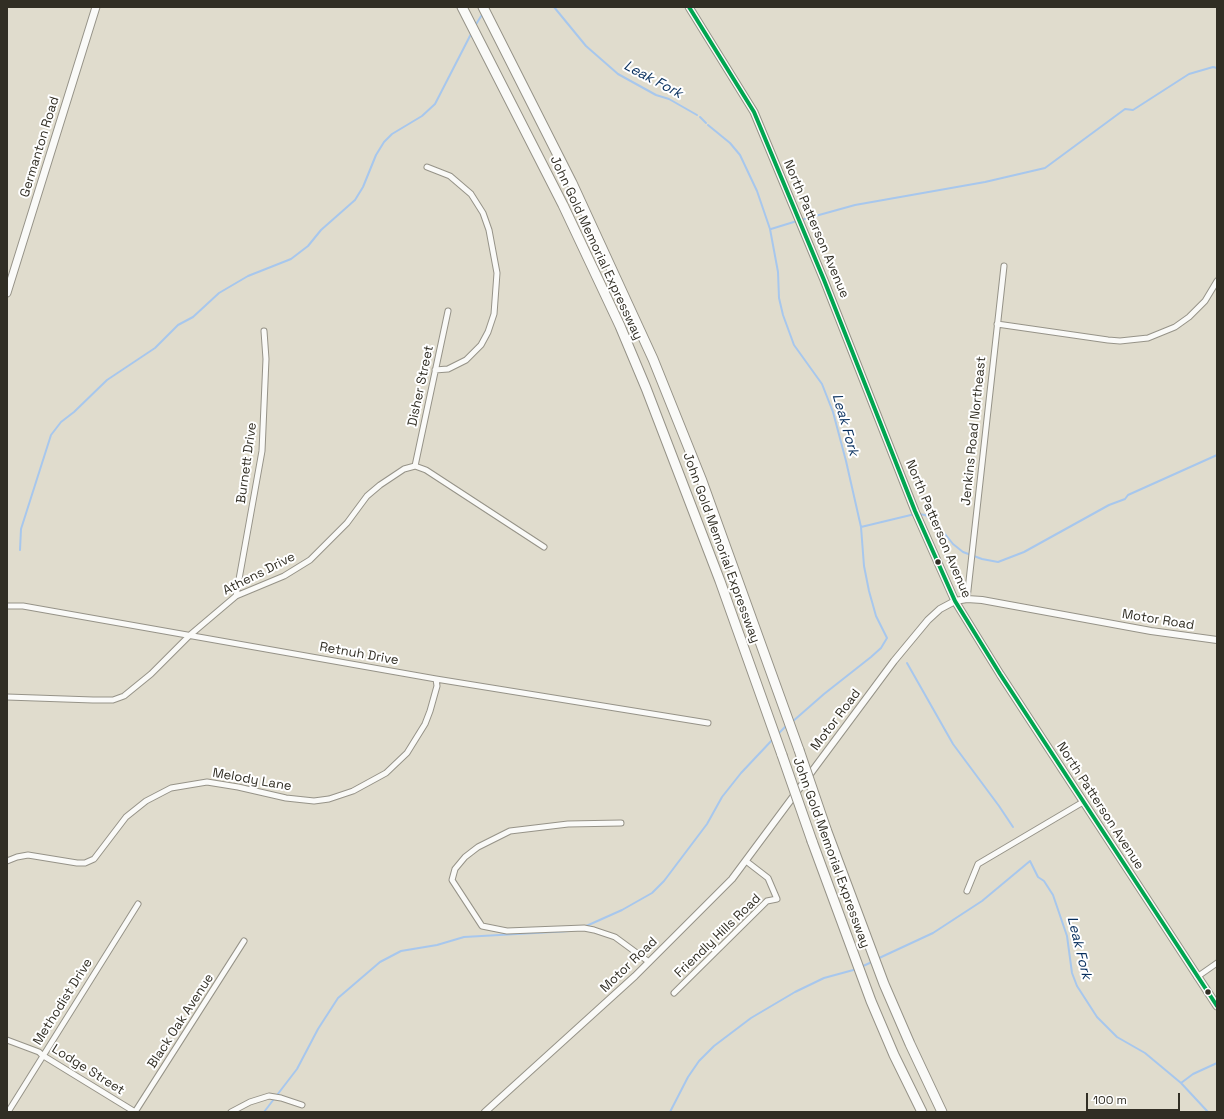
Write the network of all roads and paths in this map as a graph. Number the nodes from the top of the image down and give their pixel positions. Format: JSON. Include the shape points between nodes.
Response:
{"nodes":[{"id":1,"x":96,"y":7,"type":"edge"},
{"id":2,"x":462,"y":7,"type":"edge"},
{"id":3,"x":483,"y":7,"type":"edge"},
{"id":4,"x":689,"y":7,"type":"edge"},
{"id":5,"x":428,"y":167,"type":"dead end"},
{"id":6,"x":1004,"y":266,"type":"dead end"},
{"id":7,"x":1217,"y":281,"type":"edge"},
{"id":8,"x":7,"y":293,"type":"edge"},
{"id":9,"x":448,"y":311,"type":"dead end"},
{"id":10,"x":997,"y":324,"type":"junction"},
{"id":11,"x":264,"y":331,"type":"dead end"},
{"id":12,"x":435,"y":370,"type":"junction"},
{"id":13,"x":415,"y":466,"type":"junction"},
{"id":14,"x":544,"y":547,"type":"dead end"},
{"id":15,"x":236,"y":596,"type":"junction"},
{"id":16,"x":968,"y":599,"type":"junction"},
{"id":17,"x":955,"y":601,"type":"junction"},
{"id":18,"x":7,"y":606,"type":"edge"},
{"id":19,"x":190,"y":635,"type":"junction"},
{"id":20,"x":1217,"y":640,"type":"edge"},
{"id":21,"x":436,"y":679,"type":"junction"},
{"id":22,"x":7,"y":697,"type":"edge"},
{"id":23,"x":708,"y":722,"type":"dead end"},
{"id":24,"x":1083,"y":802,"type":"junction"},
{"id":25,"x":620,"y":824,"type":"dead end"},
{"id":26,"x":7,"y":861,"type":"edge"},
{"id":27,"x":746,"y":861,"type":"junction"},
{"id":28,"x":967,"y":891,"type":"dead end"},
{"id":29,"x":138,"y":904,"type":"dead end"},
{"id":30,"x":244,"y":941,"type":"dead end"},
{"id":31,"x":649,"y":962,"type":"junction"},
{"id":32,"x":1217,"y":963,"type":"edge"},
{"id":33,"x":1197,"y":977,"type":"junction"},
{"id":34,"x":674,"y":993,"type":"dead end"},
{"id":35,"x":1217,"y":1006,"type":"edge"},
{"id":36,"x":7,"y":1040,"type":"edge"},
{"id":37,"x":42,"y":1055,"type":"junction"},
{"id":38,"x":302,"y":1104,"type":"dead end"},
{"id":39,"x":8,"y":1112,"type":"edge"},
{"id":40,"x":135,"y":1112,"type":"edge"},
{"id":41,"x":231,"y":1112,"type":"edge"},
{"id":42,"x":485,"y":1112,"type":"edge"},
{"id":43,"x":922,"y":1112,"type":"edge"},
{"id":44,"x":942,"y":1112,"type":"edge"}],
"edges":[{"from":1,"to":8,"type":"main road","name":"Germanton Road"},
{"from":2,"to":43,"type":"highway","name":"John Gold Memorial Expressway","bridge":true,"via":[[563,205],[643,381],[720,581],[871,1001]]},
{"from":3,"to":44,"type":"highway","name":"John Gold Memorial Expressway","bridge":true,"via":[[572,183],[653,359],[702,481],[884,984]]},
{"from":4,"to":17,"type":"main road","name":"North Patterson Avenue","via":[[754,112],[822,273],[915,511]]},
{"from":5,"to":12,"type":"street","via":[[450,176],[471,194],[483,213],[489,230],[497,273],[494,314],[481,345],[466,360],[448,369]]},
{"from":6,"to":10,"type":"street","name":"Jenkins Road Northeast"},
{"from":7,"to":10,"type":"street","via":[[1205,301],[1189,317],[1175,327],[1148,338],[1108,340]]},
{"from":9,"to":12,"type":"street","name":"Disher Street"},
{"from":10,"to":16,"type":"street","name":"Jenkins Road Northeast"},
{"from":11,"to":15,"type":"street","name":"Burnett Drive","via":[[266,359],[262,451]]},
{"from":12,"to":13,"type":"street","name":"Disher Street"},
{"from":13,"to":14,"type":"street","via":[[426,470]]},
{"from":13,"to":15,"type":"street","name":"Athens Drive","via":[[394,474],[367,496],[342,528],[310,560],[284,576]]},
{"from":15,"to":19,"type":"street","name":"Athens Drive"},
{"from":16,"to":17,"type":"street","name":"Motor Road"},
{"from":16,"to":20,"type":"street","name":"Motor Road"},
{"from":17,"to":24,"type":"main road","name":"North Patterson Avenue"},
{"from":17,"to":27,"type":"street","name":"Motor Road","via":[[934,614],[909,641]]},
{"from":18,"to":19,"type":"street","name":"Retnuh Drive","via":[[23,606]]},
{"from":19,"to":21,"type":"street","name":"Retnuh Drive"},
{"from":19,"to":22,"type":"street","name":"Athens Drive","via":[[151,674],[119,698],[93,700]]},
{"from":21,"to":23,"type":"street","name":"Retnuh Drive"},
{"from":21,"to":26,"type":"street","name":"Melody Lane","via":[[437,686],[425,724],[407,753],[386,773],[353,791],[314,801],[207,782],[171,788],[146,801],[126,817],[94,859],[77,863],[28,855]]},
{"from":24,"to":28,"type":"street","via":[[978,864]]},
{"from":24,"to":33,"type":"main road","name":"North Patterson Avenue"},
{"from":25,"to":31,"type":"street","via":[[568,824],[510,831],[464,857],[455,869],[452,880],[482,926],[507,931],[584,928],[594,930],[614,938]]},
{"from":27,"to":31,"type":"street","name":"Motor Road","via":[[732,879]]},
{"from":27,"to":34,"type":"street","name":"Friendly Hills Road","via":[[768,878],[777,899],[767,901]]},
{"from":29,"to":37,"type":"street","name":"Methodist Drive"},
{"from":30,"to":40,"type":"street","name":"Black Oak Avenue"},
{"from":31,"to":42,"type":"street","name":"Motor Road"},
{"from":32,"to":33,"type":"street"},
{"from":33,"to":35,"type":"main road","name":"North Patterson Avenue"},
{"from":36,"to":37,"type":"street","name":"Lodge Street"},
{"from":37,"to":39,"type":"street","name":"Methodist Drive"},
{"from":37,"to":40,"type":"street","name":"Lodge Street"},
{"from":38,"to":41,"type":"street","via":[[269,1096]]}]}
